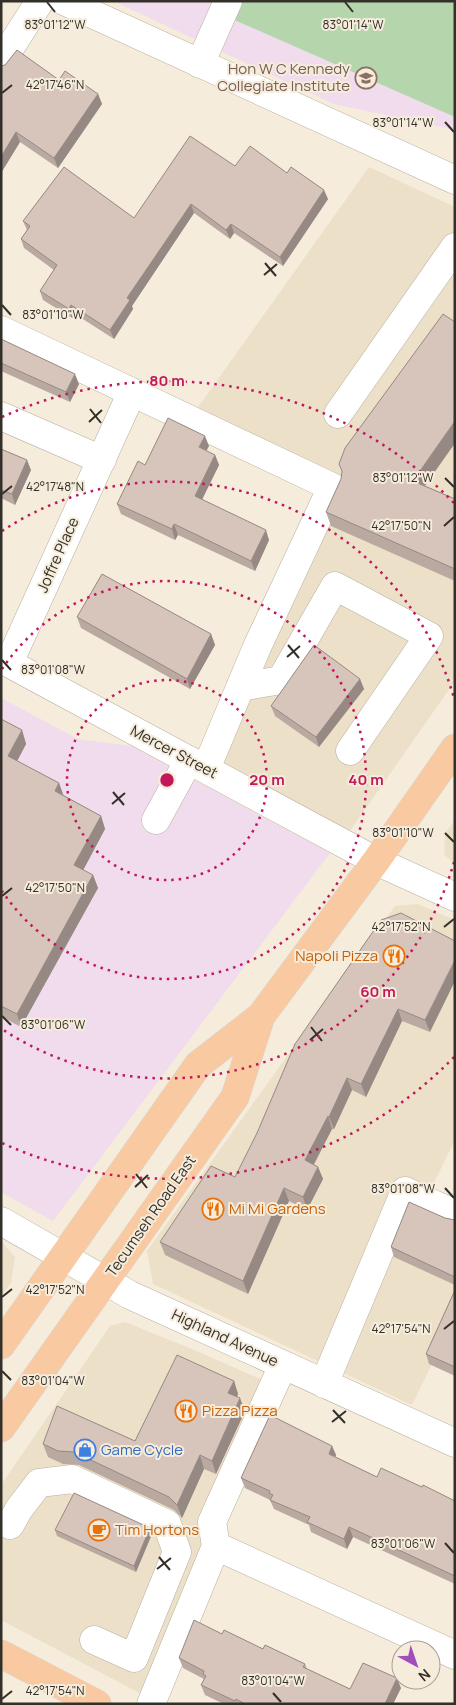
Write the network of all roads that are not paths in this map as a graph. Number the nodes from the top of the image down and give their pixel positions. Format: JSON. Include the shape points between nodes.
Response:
{"nodes":[{"id":1,"x":40,"y":1,"type":"edge"},
{"id":2,"x":64,"y":1,"type":"edge"},
{"id":3,"x":228,"y":1,"type":"edge"},
{"id":4,"x":1,"y":62,"type":"edge"},
{"id":5,"x":200,"y":64,"type":"junction"},
{"id":6,"x":455,"y":180,"type":"edge"},
{"id":7,"x":455,"y":247,"type":"edge"},
{"id":8,"x":1,"y":330,"type":"edge"},
{"id":9,"x":132,"y":392,"type":"junction"},
{"id":10,"x":338,"y":414,"type":"dead end"},
{"id":11,"x":1,"y":416,"type":"edge"},
{"id":12,"x":102,"y":460,"type":"junction"},
{"id":13,"x":5,"y":661,"type":"edge"},
{"id":14,"x":240,"y":687,"type":"junction"},
{"id":15,"x":455,"y":748,"type":"edge"},
{"id":16,"x":350,"y":750,"type":"dead end"},
{"id":17,"x":198,"y":765,"type":"junction"},
{"id":18,"x":156,"y":820,"type":"dead end"},
{"id":19,"x":376,"y":861,"type":"junction"},
{"id":20,"x":455,"y":896,"type":"edge"},
{"id":21,"x":261,"y":1016,"type":"junction"},
{"id":22,"x":455,"y":1214,"type":"edge"},
{"id":23,"x":1,"y":1222,"type":"edge"},
{"id":24,"x":62,"y":1257,"type":"junction"},
{"id":25,"x":105,"y":1281,"type":"junction"},
{"id":26,"x":3,"y":1338,"type":"edge"},
{"id":27,"x":283,"y":1365,"type":"junction"},
{"id":28,"x":324,"y":1384,"type":"junction"},
{"id":29,"x":1,"y":1428,"type":"edge"},
{"id":30,"x":455,"y":1443,"type":"edge"},
{"id":31,"x":10,"y":1525,"type":"dead end"},
{"id":32,"x":216,"y":1546,"type":"junction"},
{"id":33,"x":94,"y":1640,"type":"dead end"},
{"id":34,"x":1,"y":1654,"type":"edge"},
{"id":35,"x":455,"y":1654,"type":"edge"},
{"id":36,"x":97,"y":1704,"type":"edge"},
{"id":37,"x":151,"y":1704,"type":"edge"}],
"edges":[{"from":1,"to":4,"type":"street"},
{"from":2,"to":5,"type":"street"},
{"from":3,"to":5,"type":"street"},
{"from":5,"to":6,"type":"street"},
{"from":7,"to":10,"type":"street"},
{"from":8,"to":9,"type":"street"},
{"from":9,"to":12,"type":"street","name":"Joffre Place"},
{"from":9,"to":14,"type":"street","via":[[332,486]]},
{"from":11,"to":12,"type":"street"},
{"from":12,"to":13,"type":"street","name":"Joffre Place"},
{"from":13,"to":17,"type":"street","name":"Mercer Street"},
{"from":14,"to":16,"type":"street","via":[[281,680],[335,586],[429,636]]},
{"from":14,"to":17,"type":"street"},
{"from":15,"to":19,"type":"main road","name":"Tecumseh Road East"},
{"from":17,"to":18,"type":"street"},
{"from":17,"to":19,"type":"street","name":"Mercer Street"},
{"from":19,"to":20,"type":"street","name":"Mercer Street"},
{"from":19,"to":21,"type":"main road","name":"Tecumseh Road East"},
{"from":21,"to":24,"type":"main road","name":"Tecumseh Road East","via":[[198,1065]]},
{"from":21,"to":25,"type":"main road","name":"Tecumseh Road East","via":[[236,1097]]},
{"from":22,"to":28,"type":"street","via":[[405,1191]]},
{"from":23,"to":24,"type":"street","name":"Highland Avenue"},
{"from":24,"to":25,"type":"street","name":"Highland Avenue"},
{"from":24,"to":26,"type":"main road","name":"Tecumseh Road East"},
{"from":25,"to":27,"type":"street","name":"Highland Avenue"},
{"from":25,"to":29,"type":"main road","name":"Tecumseh Road East"},
{"from":27,"to":28,"type":"street","name":"Highland Avenue"},
{"from":27,"to":32,"type":"street","via":[[212,1522]]},
{"from":28,"to":30,"type":"street","name":"Highland Avenue"},
{"from":31,"to":33,"type":"street","via":[[39,1482],[72,1479],[167,1524],[177,1552],[134,1658]]},
{"from":32,"to":35,"type":"street"},
{"from":32,"to":37,"type":"street"},
{"from":34,"to":36,"type":"main road"}]}
